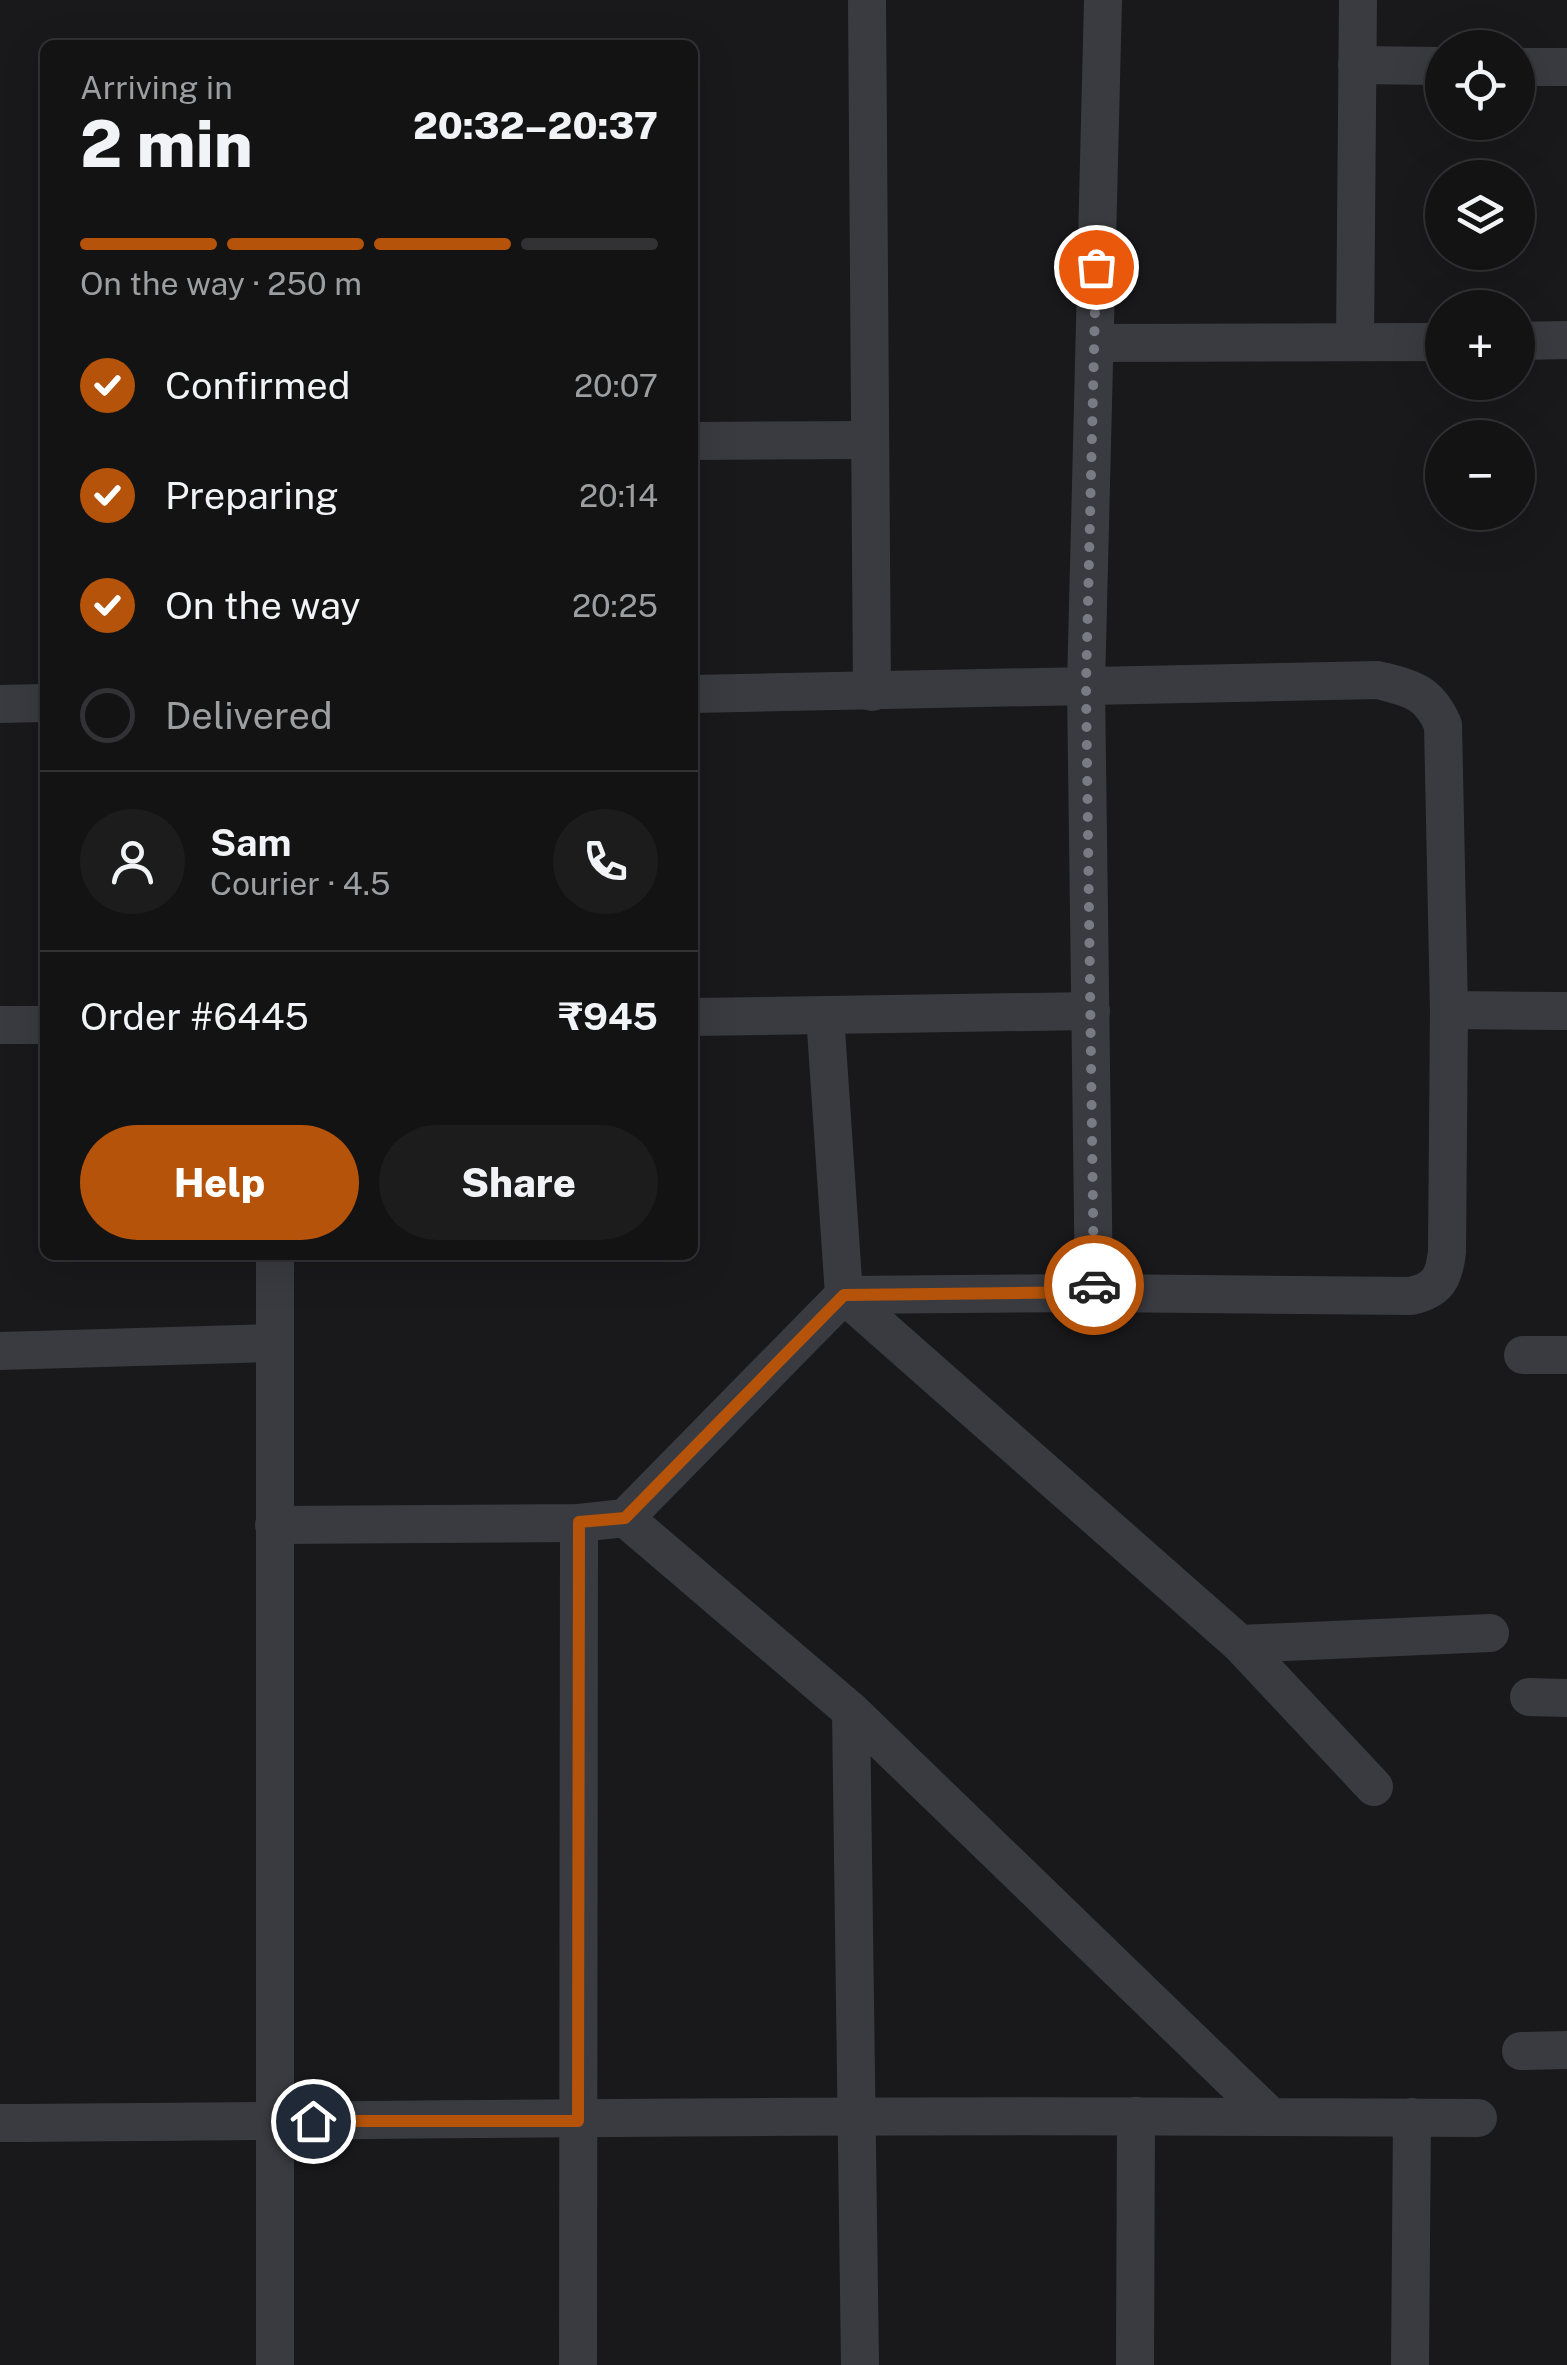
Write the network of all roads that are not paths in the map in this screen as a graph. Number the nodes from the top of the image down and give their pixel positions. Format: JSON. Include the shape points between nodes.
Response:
{"nodes":[{"id":1,"x":867,"y":0,"type":"edge"},
{"id":2,"x":1103,"y":0,"type":"edge"},
{"id":3,"x":1358,"y":0,"type":"edge"},
{"id":4,"x":1357,"y":65,"type":"junction"},
{"id":5,"x":1425,"y":66,"type":"edge"},
{"id":6,"x":1535,"y":66,"type":"edge"},
{"id":7,"x":1567,"y":67,"type":"edge"},
{"id":8,"x":1567,"y":340,"type":"edge"},
{"id":9,"x":1535,"y":341,"type":"edge"},
{"id":10,"x":1355,"y":342,"type":"junction"},
{"id":11,"x":1425,"y":342,"type":"edge"},
{"id":12,"x":1095,"y":343,"type":"junction"},
{"id":13,"x":870,"y":440,"type":"junction"},
{"id":14,"x":698,"y":441,"type":"edge"},
{"id":15,"x":1086,"y":686,"type":"junction"},
{"id":16,"x":872,"y":692,"type":"junction"},
{"id":17,"x":698,"y":694,"type":"edge"},
{"id":18,"x":0,"y":704,"type":"edge"},
{"id":19,"x":40,"y":704,"type":"edge"},
{"id":20,"x":1450,"y":1010,"type":"junction"},
{"id":21,"x":1090,"y":1011,"type":"junction"},
{"id":22,"x":1567,"y":1011,"type":"edge"},
{"id":23,"x":825,"y":1015,"type":"junction"},
{"id":24,"x":698,"y":1017,"type":"edge"},
{"id":25,"x":0,"y":1025,"type":"edge"},
{"id":26,"x":40,"y":1025,"type":"edge"},
{"id":27,"x":276,"y":1260,"type":"edge"},
{"id":28,"x":1094,"y":1292,"type":"junction"},
{"id":29,"x":844,"y":1295,"type":"junction"},
{"id":30,"x":274,"y":1343,"type":"junction"},
{"id":31,"x":0,"y":1350,"type":"edge"},
{"id":32,"x":1523,"y":1355,"type":"dead end"},
{"id":33,"x":1567,"y":1355,"type":"edge"},
{"id":34,"x":625,"y":1518,"type":"junction"},
{"id":35,"x":579,"y":1522,"type":"junction"},
{"id":36,"x":274,"y":1525,"type":"junction"},
{"id":37,"x":1490,"y":1633,"type":"dead end"},
{"id":38,"x":1240,"y":1644,"type":"junction"},
{"id":39,"x":1529,"y":1698,"type":"dead end"},
{"id":40,"x":1567,"y":1698,"type":"edge"},
{"id":41,"x":851,"y":1711,"type":"junction"},
{"id":42,"x":1374,"y":1786,"type":"dead end"},
{"id":43,"x":1567,"y":2050,"type":"edge"},
{"id":44,"x":1521,"y":2051,"type":"dead end"},
{"id":45,"x":857,"y":2114,"type":"junction"},
{"id":46,"x":1136,"y":2116,"type":"junction"},
{"id":47,"x":1271,"y":2117,"type":"junction"},
{"id":48,"x":1412,"y":2118,"type":"junction"},
{"id":49,"x":1478,"y":2118,"type":"dead end"},
{"id":50,"x":275,"y":2121,"type":"junction"},
{"id":51,"x":578,"y":2121,"type":"junction"},
{"id":52,"x":0,"y":2123,"type":"edge"},
{"id":53,"x":275,"y":2365,"type":"edge"},
{"id":54,"x":578,"y":2365,"type":"edge"},
{"id":55,"x":860,"y":2365,"type":"edge"},
{"id":56,"x":1135,"y":2365,"type":"edge"},
{"id":57,"x":1410,"y":2365,"type":"edge"}],
"edges":[{"from":1,"to":13,"type":"street"},
{"from":2,"to":12,"type":"street"},
{"from":3,"to":4,"type":"street"},
{"from":4,"to":5,"type":"street"},
{"from":4,"to":10,"type":"street"},
{"from":6,"to":7,"type":"street"},
{"from":8,"to":9,"type":"street"},
{"from":10,"to":11,"type":"street"},
{"from":10,"to":12,"type":"street"},
{"from":12,"to":15,"type":"street"},
{"from":13,"to":14,"type":"street"},
{"from":13,"to":16,"type":"street"},
{"from":15,"to":16,"type":"street"},
{"from":15,"to":20,"type":"street","via":[[1378,680],[1432,701],[1443,725]]},
{"from":15,"to":21,"type":"street"},
{"from":16,"to":17,"type":"street"},
{"from":18,"to":19,"type":"street"},
{"from":20,"to":22,"type":"street"},
{"from":20,"to":28,"type":"street","via":[[1447,1252],[1444,1274],[1432,1291]]},
{"from":21,"to":23,"type":"street"},
{"from":21,"to":28,"type":"street"},
{"from":23,"to":24,"type":"street"},
{"from":23,"to":29,"type":"street"},
{"from":25,"to":26,"type":"street"},
{"from":27,"to":30,"type":"street"},
{"from":28,"to":29,"type":"street"},
{"from":29,"to":34,"type":"street"},
{"from":29,"to":38,"type":"street"},
{"from":30,"to":31,"type":"street"},
{"from":30,"to":36,"type":"street"},
{"from":32,"to":33,"type":"street"},
{"from":34,"to":35,"type":"street"},
{"from":34,"to":41,"type":"street"},
{"from":35,"to":36,"type":"street"},
{"from":35,"to":51,"type":"street"},
{"from":36,"to":50,"type":"street"},
{"from":37,"to":38,"type":"street"},
{"from":38,"to":42,"type":"street"},
{"from":39,"to":40,"type":"street"},
{"from":41,"to":45,"type":"street"},
{"from":41,"to":47,"type":"street"},
{"from":43,"to":44,"type":"street"},
{"from":45,"to":46,"type":"street"},
{"from":45,"to":51,"type":"street"},
{"from":45,"to":55,"type":"street"},
{"from":46,"to":47,"type":"street"},
{"from":46,"to":56,"type":"street"},
{"from":47,"to":48,"type":"street"},
{"from":48,"to":49,"type":"street"},
{"from":48,"to":57,"type":"street"},
{"from":50,"to":51,"type":"street"},
{"from":50,"to":52,"type":"street"},
{"from":50,"to":53,"type":"street"},
{"from":51,"to":54,"type":"street"}]}
